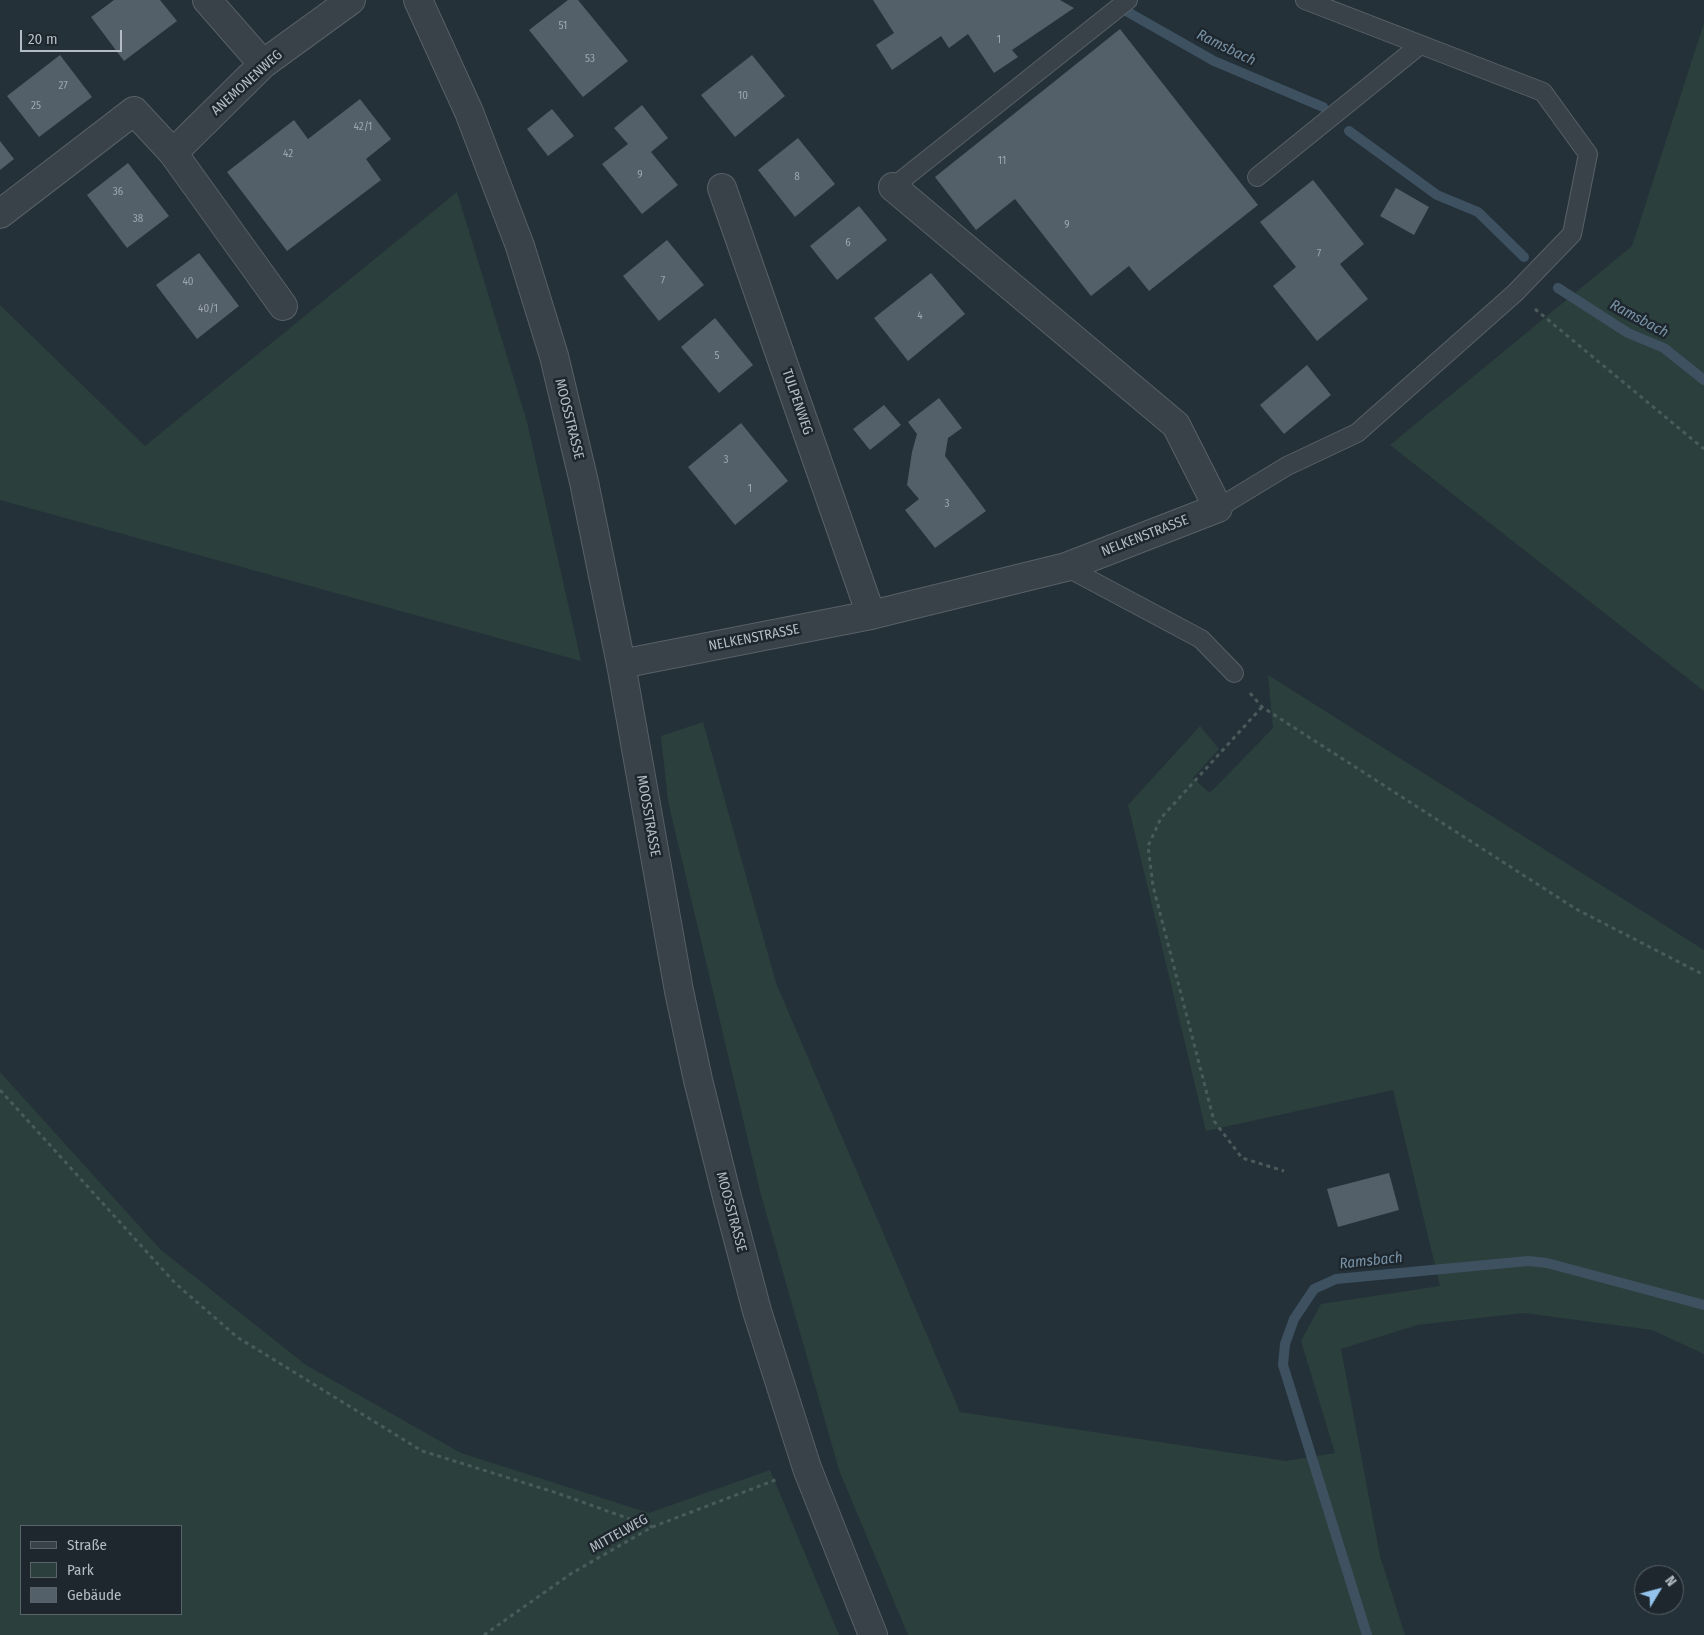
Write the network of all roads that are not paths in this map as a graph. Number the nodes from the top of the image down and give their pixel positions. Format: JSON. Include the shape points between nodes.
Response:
{"nodes":[{"id":1,"x":207,"y":0,"type":"edge"},
{"id":2,"x":351,"y":0,"type":"edge"},
{"id":3,"x":418,"y":0,"type":"edge"},
{"id":4,"x":1128,"y":0,"type":"edge"},
{"id":5,"x":1305,"y":0,"type":"edge"},
{"id":6,"x":1420,"y":45,"type":"junction"},
{"id":7,"x":263,"y":64,"type":"junction"},
{"id":8,"x":173,"y":153,"type":"junction"},
{"id":9,"x":1257,"y":177,"type":"dead end"},
{"id":10,"x":892,"y":187,"type":"joint"},
{"id":11,"x":722,"y":188,"type":"dead end"},
{"id":12,"x":0,"y":214,"type":"edge"},
{"id":13,"x":284,"y":306,"type":"dead end"},
{"id":14,"x":1218,"y":508,"type":"junction"},
{"id":15,"x":1066,"y":567,"type":"junction"},
{"id":16,"x":871,"y":615,"type":"junction"},
{"id":17,"x":620,"y":664,"type":"junction"},
{"id":18,"x":1234,"y":673,"type":"road end"},
{"id":19,"x":873,"y":1635,"type":"edge"}],
"edges":[{"from":1,"to":7,"type":"street"},
{"from":2,"to":7,"type":"street","name":"ANEMONENWEG"},
{"from":3,"to":17,"type":"street","name":"MOOSSTRASSE","via":[[469,112],[520,246],[554,356],[584,482]]},
{"from":4,"to":10,"type":"lane"},
{"from":5,"to":6,"type":"lane"},
{"from":6,"to":9,"type":"lane"},
{"from":6,"to":14,"type":"lane","via":[[1542,92],[1588,154],[1572,234],[1515,293],[1357,433],[1287,466]]},
{"from":7,"to":8,"type":"street","name":"ANEMONENWEG"},
{"from":8,"to":12,"type":"street","via":[[134,111]]},
{"from":8,"to":13,"type":"street"},
{"from":10,"to":14,"type":"street","via":[[1176,425]]},
{"from":11,"to":16,"type":"street","name":"TULPENWEG"},
{"from":14,"to":15,"type":"street","name":"NELKENSTRASSE"},
{"from":15,"to":16,"type":"street","name":"NELKENSTRASSE"},
{"from":15,"to":18,"type":"lane","via":[[1201,639]]},
{"from":16,"to":17,"type":"street","name":"NELKENSTRASSE"},
{"from":17,"to":19,"type":"street","name":"MOOSSTRASSE","via":[[679,991],[727,1197],[757,1311],[807,1468]]}]}
